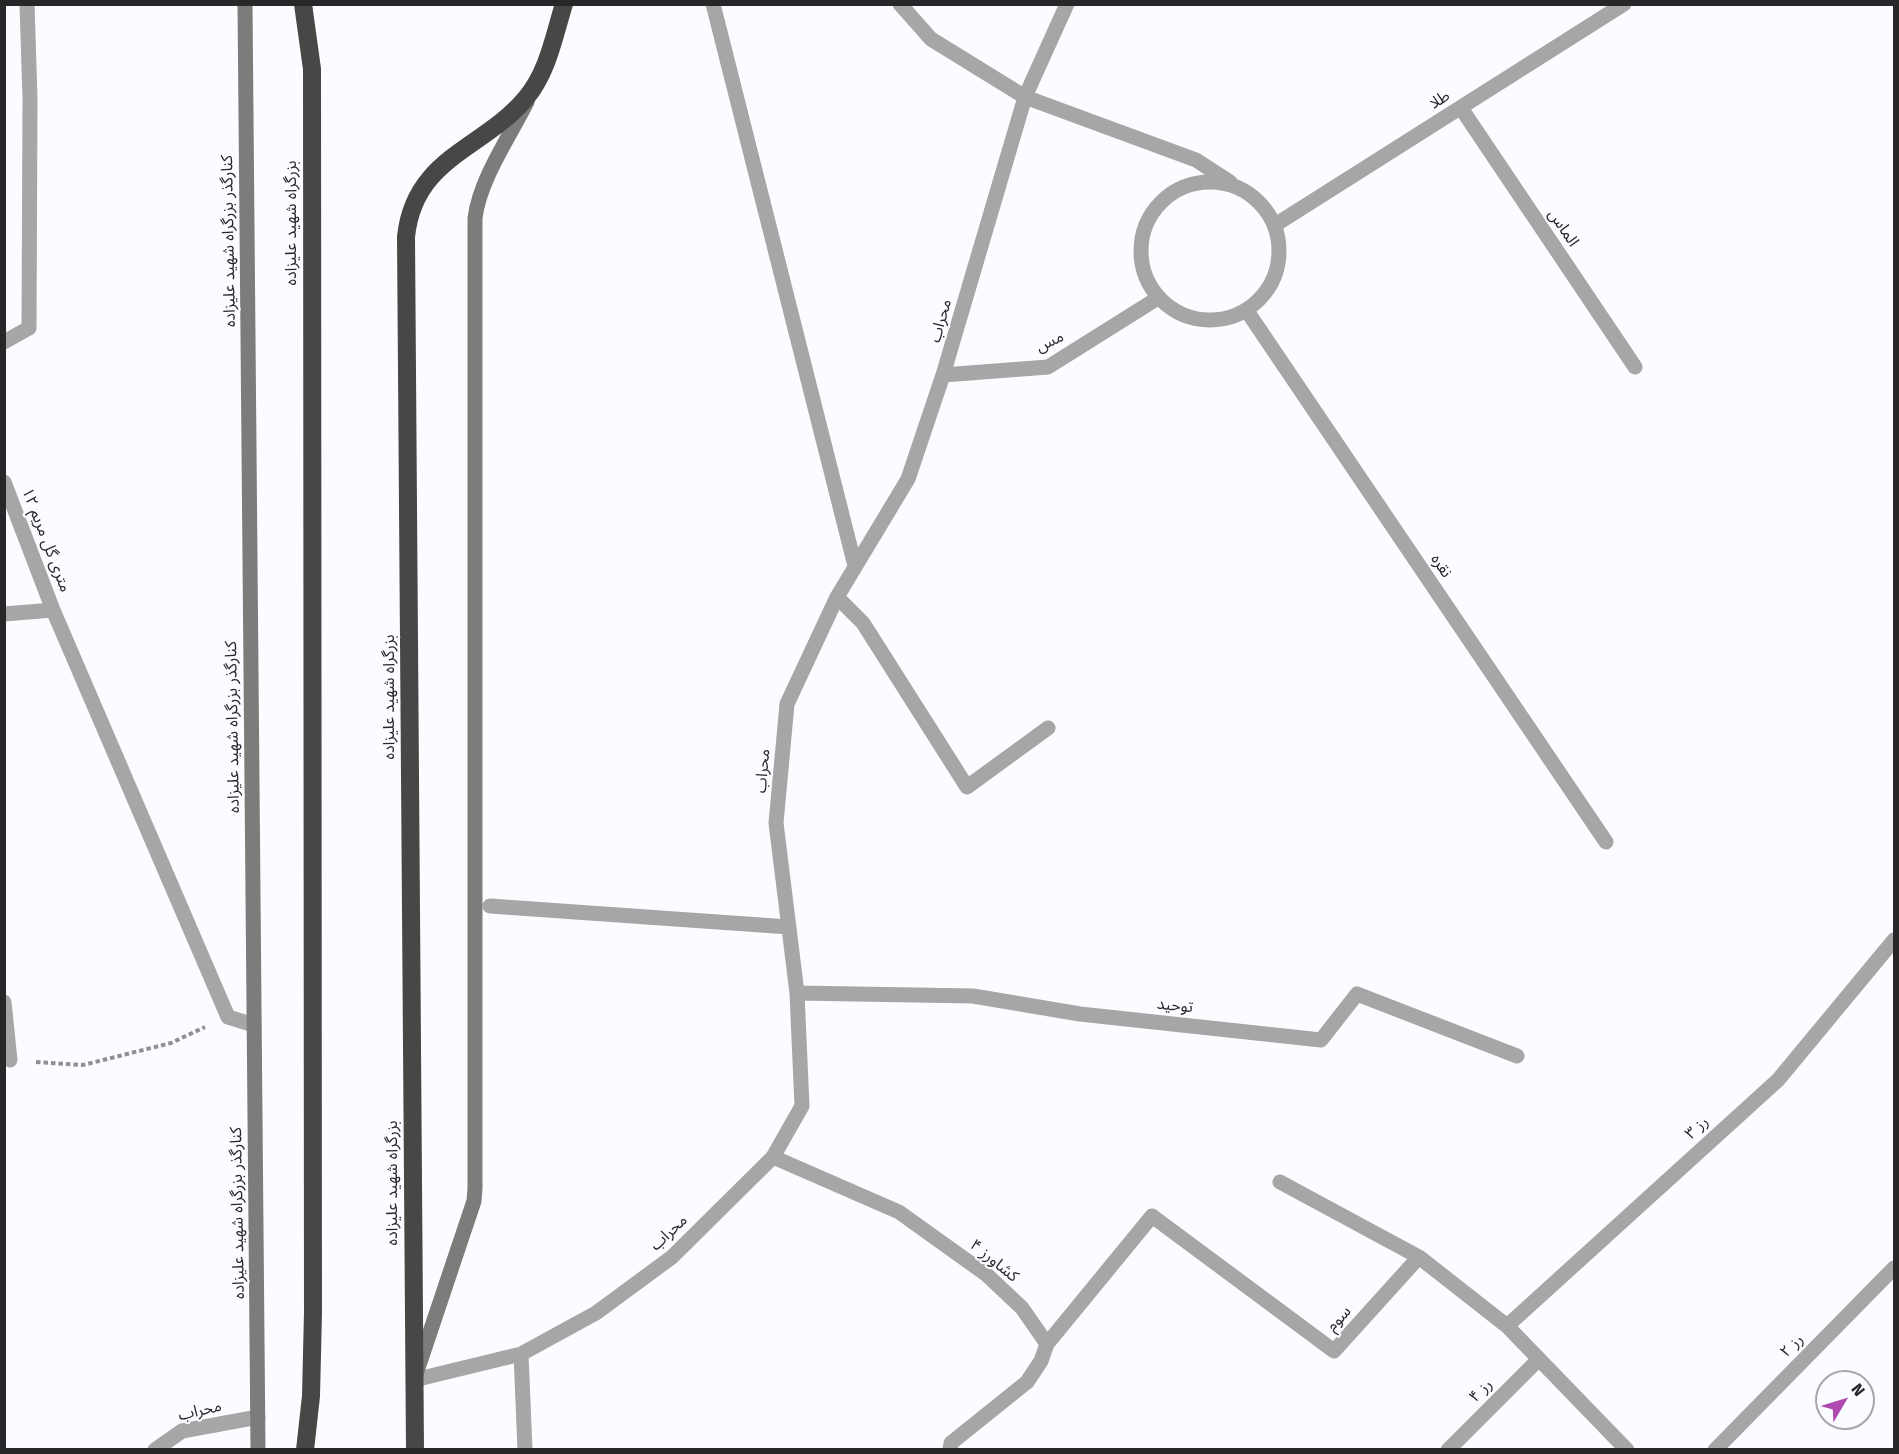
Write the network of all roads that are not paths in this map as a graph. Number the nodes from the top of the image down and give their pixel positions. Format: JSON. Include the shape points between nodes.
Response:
{"nodes":[{"id":1,"x":27,"y":4,"type":"edge"},
{"id":2,"x":245,"y":4,"type":"edge"},
{"id":3,"x":303,"y":4,"type":"edge"},
{"id":4,"x":311,"y":4,"type":"edge"},
{"id":5,"x":555,"y":4,"type":"edge"},
{"id":6,"x":564,"y":4,"type":"edge"},
{"id":7,"x":712,"y":4,"type":"edge"},
{"id":8,"x":900,"y":4,"type":"edge"},
{"id":9,"x":1067,"y":4,"type":"edge"},
{"id":10,"x":1624,"y":4,"type":"edge"},
{"id":11,"x":553,"y":41,"type":"junction"},
{"id":12,"x":312,"y":69,"type":"junction"},
{"id":13,"x":541,"y":75,"type":"junction"},
{"id":14,"x":1025,"y":97,"type":"junction"},
{"id":15,"x":1461,"y":108,"type":"junction"},
{"id":16,"x":1243,"y":190,"type":"junction"},
{"id":17,"x":1275,"y":225,"type":"junction"},
{"id":18,"x":1158,"y":298,"type":"junction"},
{"id":19,"x":1247,"y":311,"type":"junction"},
{"id":20,"x":4,"y":342,"type":"edge"},
{"id":21,"x":1635,"y":367,"type":"dead end"},
{"id":22,"x":944,"y":375,"type":"junction"},
{"id":23,"x":4,"y":482,"type":"edge"},
{"id":24,"x":855,"y":566,"type":"junction"},
{"id":25,"x":837,"y":597,"type":"junction"},
{"id":26,"x":53,"y":610,"type":"junction"},
{"id":27,"x":4,"y":614,"type":"edge"},
{"id":28,"x":1048,"y":728,"type":"dead end"},
{"id":29,"x":1606,"y":842,"type":"dead end"},
{"id":30,"x":490,"y":906,"type":"dead end"},
{"id":31,"x":789,"y":927,"type":"junction"},
{"id":32,"x":1894,"y":940,"type":"edge"},
{"id":33,"x":797,"y":993,"type":"junction"},
{"id":34,"x":4,"y":1002,"type":"edge"},
{"id":35,"x":254,"y":1025,"type":"junction"},
{"id":36,"x":1517,"y":1056,"type":"dead end"},
{"id":37,"x":10,"y":1060,"type":"road end"},
{"id":38,"x":773,"y":1157,"type":"junction"},
{"id":39,"x":1280,"y":1182,"type":"dead end"},
{"id":40,"x":1419,"y":1257,"type":"junction"},
{"id":41,"x":1894,"y":1268,"type":"edge"},
{"id":42,"x":1507,"y":1326,"type":"junction"},
{"id":43,"x":1047,"y":1344,"type":"junction"},
{"id":44,"x":521,"y":1354,"type":"junction"},
{"id":45,"x":1539,"y":1359,"type":"junction"},
{"id":46,"x":414,"y":1380,"type":"junction"},
{"id":47,"x":258,"y":1418,"type":"junction"},
{"id":48,"x":155,"y":1449,"type":"edge"},
{"id":49,"x":258,"y":1449,"type":"edge"},
{"id":50,"x":305,"y":1449,"type":"edge"},
{"id":51,"x":415,"y":1449,"type":"edge"},
{"id":52,"x":525,"y":1449,"type":"edge"},
{"id":53,"x":950,"y":1449,"type":"edge"},
{"id":54,"x":1448,"y":1449,"type":"edge"},
{"id":55,"x":1627,"y":1449,"type":"edge"},
{"id":56,"x":1715,"y":1449,"type":"edge"}],
"edges":[{"from":1,"to":20,"type":"street","via":[[29,328]]},
{"from":2,"to":35,"type":"main road","name":"کنارگذر بزرگراه شهید علیزاده"},
{"from":3,"to":12,"type":"highway","name":"بزرگراه شهید علیزاده"},
{"from":4,"to":12,"type":"highway"},
{"from":5,"to":11,"type":"highway"},
{"from":6,"to":11,"type":"highway","name":"بزرگراه شهید علیزاده"},
{"from":7,"to":24,"type":"street"},
{"from":8,"to":14,"type":"street","via":[[931,39]]},
{"from":9,"to":14,"type":"street","name":"محراب"},
{"from":10,"to":15,"type":"street","name":"طلا"},
{"from":11,"to":13,"type":"highway","name":"بزرگراه شهید علیزاده"},
{"from":12,"to":50,"type":"highway","name":"بزرگراه شهید علیزاده","via":[[313,1320]]},
{"from":13,"to":46,"type":"main road","via":[[478,199],[475,218],[476,1176],[474,1201]]},
{"from":13,"to":46,"type":"highway","name":"بزرگراه شهید علیزاده","via":[[531,93],[510,115],[431,176],[411,211],[406,237]]},
{"from":14,"to":16,"type":"street","via":[[1196,160]]},
{"from":14,"to":22,"type":"street","name":"محراب"},
{"from":15,"to":17,"type":"street","name":"طلا"},
{"from":15,"to":21,"type":"street","name":"الماس"},
{"from":16,"to":17,"type":"street","via":[[1262,205]]},
{"from":16,"to":18,"type":"street","via":[[1220,182],[1196,183],[1173,192],[1155,208],[1145,225],[1141,264]]},
{"from":17,"to":19,"type":"street","via":[[1279,264],[1273,282]]},
{"from":18,"to":19,"type":"street","via":[[1178,313],[1201,321],[1225,320]]},
{"from":18,"to":22,"type":"street","name":"مس","via":[[1048,367]]},
{"from":19,"to":29,"type":"street","name":"نقره"},
{"from":22,"to":24,"type":"street","name":"محراب","via":[[908,478]]},
{"from":23,"to":26,"type":"street","name":"۱۲ متری گل مریم"},
{"from":24,"to":25,"type":"street","name":"محراب"},
{"from":25,"to":28,"type":"street","via":[[863,623],[967,786]]},
{"from":25,"to":31,"type":"street","name":"محراب","via":[[787,704],[776,823]]},
{"from":26,"to":27,"type":"street"},
{"from":26,"to":35,"type":"street","name":"۱۲ متری گل مریم","via":[[228,1017]]},
{"from":30,"to":31,"type":"street"},
{"from":31,"to":33,"type":"street","name":"محراب"},
{"from":32,"to":42,"type":"street","name":"رز ۳","via":[[1778,1080]]},
{"from":33,"to":36,"type":"street","name":"توحید","via":[[973,996],[1080,1014],[1321,1040],[1358,994]]},
{"from":33,"to":38,"type":"street","name":"محراب","via":[[802,1106]]},
{"from":34,"to":37,"type":"street"},
{"from":35,"to":47,"type":"main road","name":"کنارگذر بزرگراه شهید علیزاده"},
{"from":38,"to":43,"type":"street","name":"کشاورز ۴","via":[[899,1212],[987,1275],[1022,1308]]},
{"from":38,"to":44,"type":"street","name":"محراب","via":[[672,1257],[596,1314]]},
{"from":39,"to":40,"type":"street"},
{"from":40,"to":42,"type":"street"},
{"from":40,"to":43,"type":"street","name":"سوم","via":[[1335,1351],[1152,1216]]},
{"from":41,"to":56,"type":"street","name":"رز ۲"},
{"from":42,"to":45,"type":"street"},
{"from":43,"to":53,"type":"street","via":[[1027,1382],[951,1443]]},
{"from":44,"to":46,"type":"street","name":"محراب"},
{"from":44,"to":52,"type":"street"},
{"from":45,"to":54,"type":"street","name":"رز ۴"},
{"from":45,"to":55,"type":"street"},
{"from":46,"to":51,"type":"highway","name":"بزرگراه شهید علیزاده"},
{"from":47,"to":48,"type":"street","name":"محراب","via":[[182,1431]]},
{"from":47,"to":49,"type":"main road","name":"کنارگذر بزرگراه شهید علیزاده"}]}
